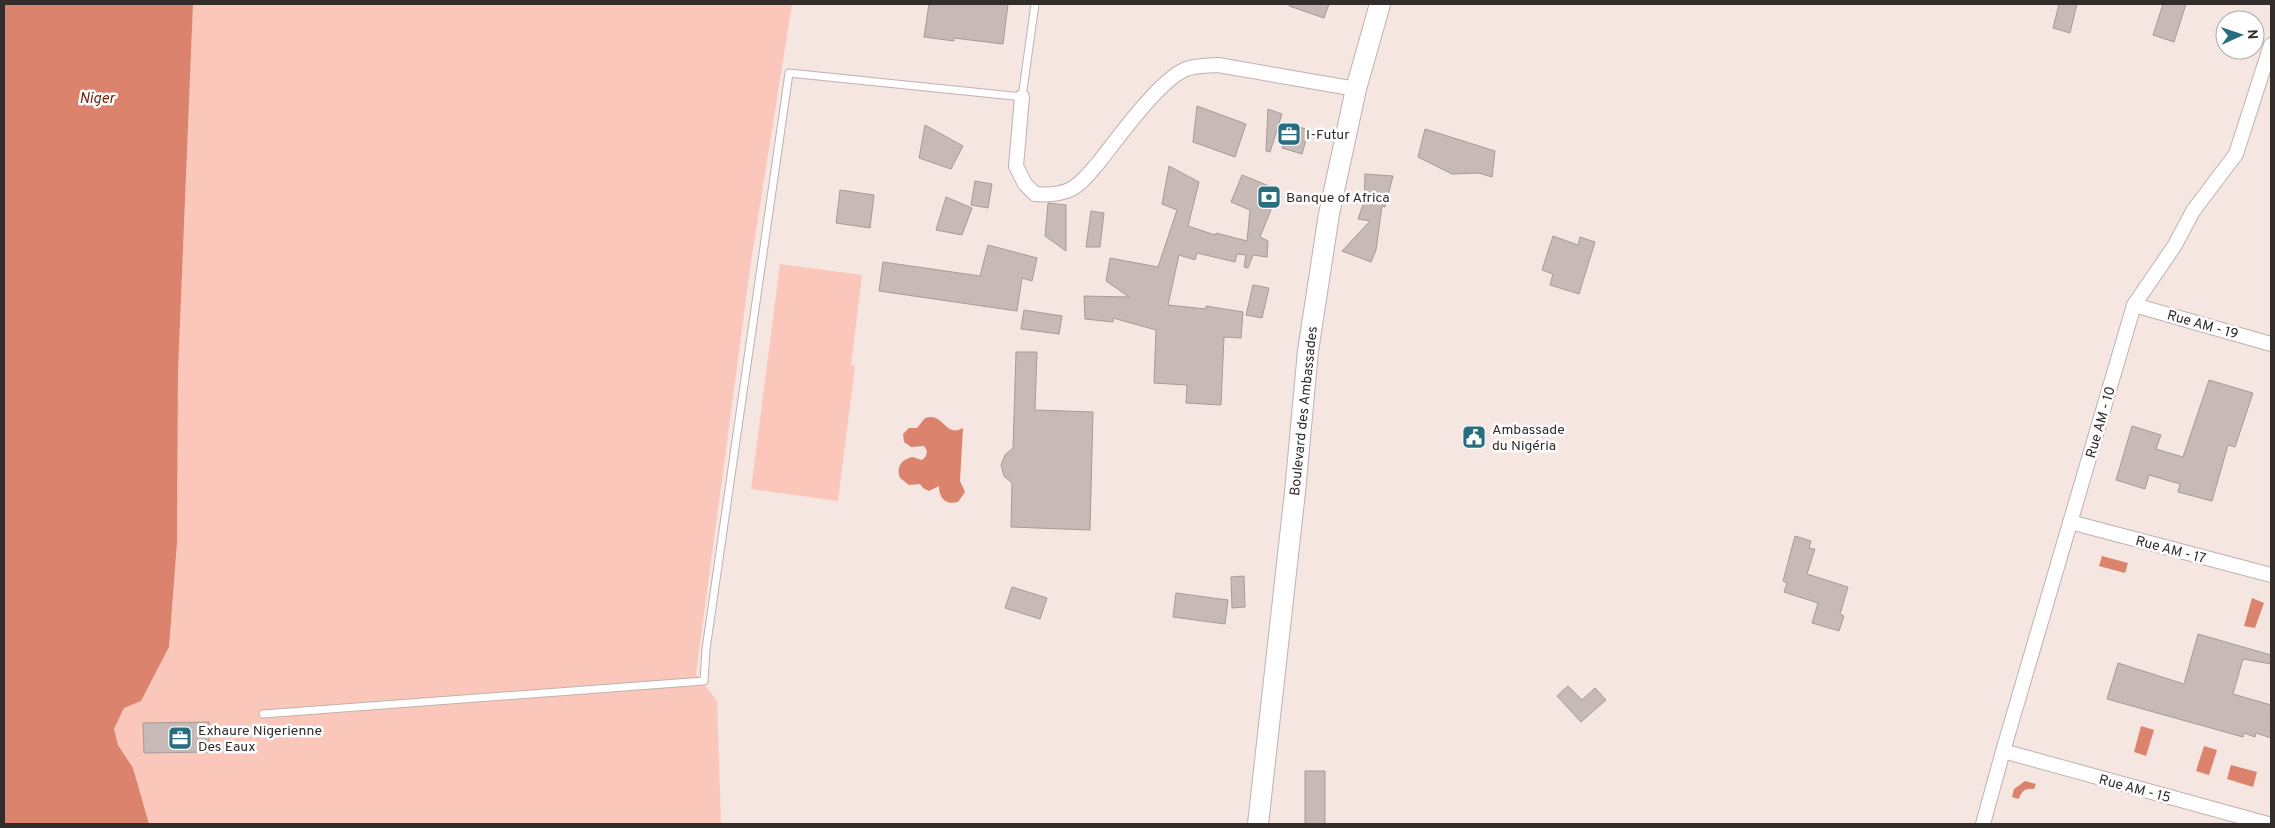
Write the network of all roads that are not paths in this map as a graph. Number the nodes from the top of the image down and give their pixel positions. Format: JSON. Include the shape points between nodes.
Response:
{"nodes":[{"id":1,"x":1035,"y":4,"type":"edge"},
{"id":2,"x":1380,"y":4,"type":"edge"},
{"id":3,"x":2271,"y":44,"type":"edge"},
{"id":4,"x":1356,"y":88,"type":"junction"},
{"id":5,"x":1022,"y":97,"type":"junction"},
{"id":6,"x":2134,"y":305,"type":"junction"},
{"id":7,"x":2271,"y":344,"type":"edge"},
{"id":8,"x":2070,"y":522,"type":"junction"},
{"id":9,"x":2271,"y":575,"type":"edge"},
{"id":10,"x":263,"y":714,"type":"dead end"},
{"id":11,"x":2003,"y":751,"type":"junction"},
{"id":12,"x":1258,"y":824,"type":"edge"},
{"id":13,"x":1983,"y":824,"type":"edge"},
{"id":14,"x":2268,"y":824,"type":"edge"}],
"edges":[{"from":1,"to":5,"type":"lane"},
{"from":2,"to":4,"type":"main road","name":"Boulevard des Ambassades"},
{"from":3,"to":6,"type":"street","name":"Rue AM - 10","via":[[2236,154],[2193,212]]},
{"from":4,"to":5,"type":"street","via":[[1218,66],[1185,69],[1151,98],[1086,178],[1070,190],[1050,195],[1035,194],[1025,184],[1016,166]]},
{"from":4,"to":12,"type":"main road","name":"Boulevard des Ambassades","via":[[1329,214],[1308,351]]},
{"from":5,"to":10,"type":"lane","via":[[788,73],[704,681]]},
{"from":6,"to":7,"type":"street","name":"Rue AM - 19"},
{"from":6,"to":8,"type":"street","name":"Rue AM - 10"},
{"from":8,"to":9,"type":"street","name":"Rue AM - 17"},
{"from":8,"to":11,"type":"street","name":"Rue AM - 10"},
{"from":11,"to":13,"type":"street","name":"Rue AM - 10"},
{"from":11,"to":14,"type":"street","name":"Rue AM - 15"}]}
